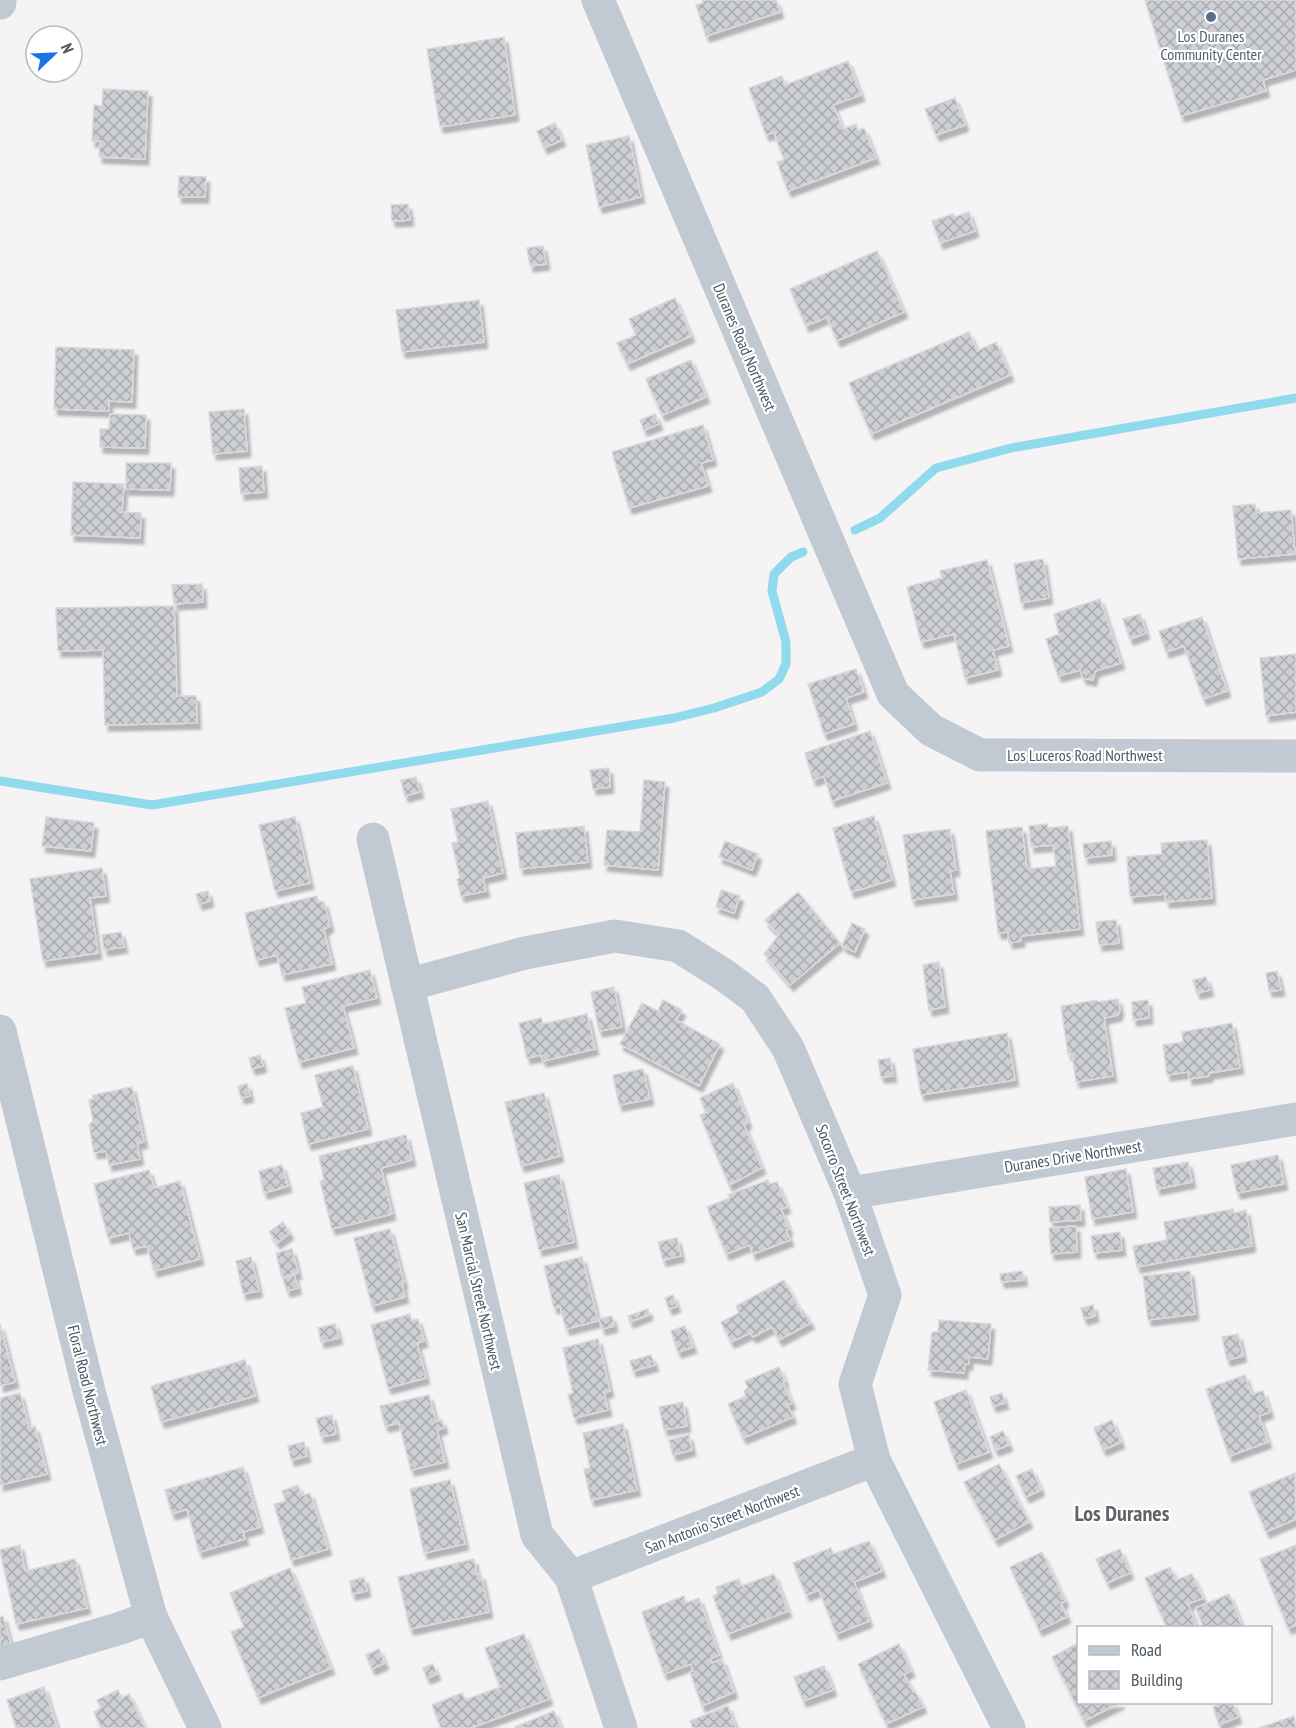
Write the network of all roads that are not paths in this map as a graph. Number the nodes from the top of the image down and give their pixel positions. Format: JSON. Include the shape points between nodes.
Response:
{"nodes":[{"id":1,"x":598,"y":0,"type":"edge"},
{"id":2,"x":893,"y":694,"type":"joint"},
{"id":3,"x":1296,"y":756,"type":"edge"},
{"id":4,"x":373,"y":839,"type":"dead end"},
{"id":5,"x":407,"y":986,"type":"junction"},
{"id":6,"x":0,"y":1031,"type":"edge"},
{"id":7,"x":1296,"y":1119,"type":"edge"},
{"id":8,"x":850,"y":1193,"type":"junction"},
{"id":9,"x":874,"y":1460,"type":"junction"},
{"id":10,"x":570,"y":1577,"type":"junction"},
{"id":11,"x":151,"y":1617,"type":"junction"},
{"id":12,"x":0,"y":1664,"type":"edge"},
{"id":13,"x":205,"y":1728,"type":"edge"},
{"id":14,"x":621,"y":1728,"type":"edge"},
{"id":15,"x":1009,"y":1728,"type":"edge"}],
"edges":[{"from":1,"to":2,"type":"street","name":"Duranes Road Northwest"},
{"from":2,"to":3,"type":"street","name":"Los Luceros Road Northwest","via":[[931,730],[980,754]]},
{"from":4,"to":5,"type":"street","name":"San Marcial Street Northwest"},
{"from":5,"to":8,"type":"street","name":"Socorro Street Northwest","via":[[525,953],[615,936],[678,946],[755,998],[788,1048]]},
{"from":5,"to":10,"type":"street","name":"San Marcial Street Northwest","via":[[537,1535]]},
{"from":6,"to":11,"type":"street","name":"Floral Road Northwest","via":[[89,1391]]},
{"from":7,"to":8,"type":"street","name":"Duranes Drive Northwest"},
{"from":8,"to":9,"type":"street","name":"Socorro Street Northwest","via":[[885,1295],[855,1384]]},
{"from":9,"to":10,"type":"street","name":"San Antonio Street Northwest"},
{"from":9,"to":15,"type":"street","name":"Socorro Street Northwest"},
{"from":10,"to":14,"type":"street","name":"San Marcial Street Northwest"},
{"from":11,"to":12,"type":"street"},
{"from":11,"to":13,"type":"street","name":"Floral Road Northwest"}]}
